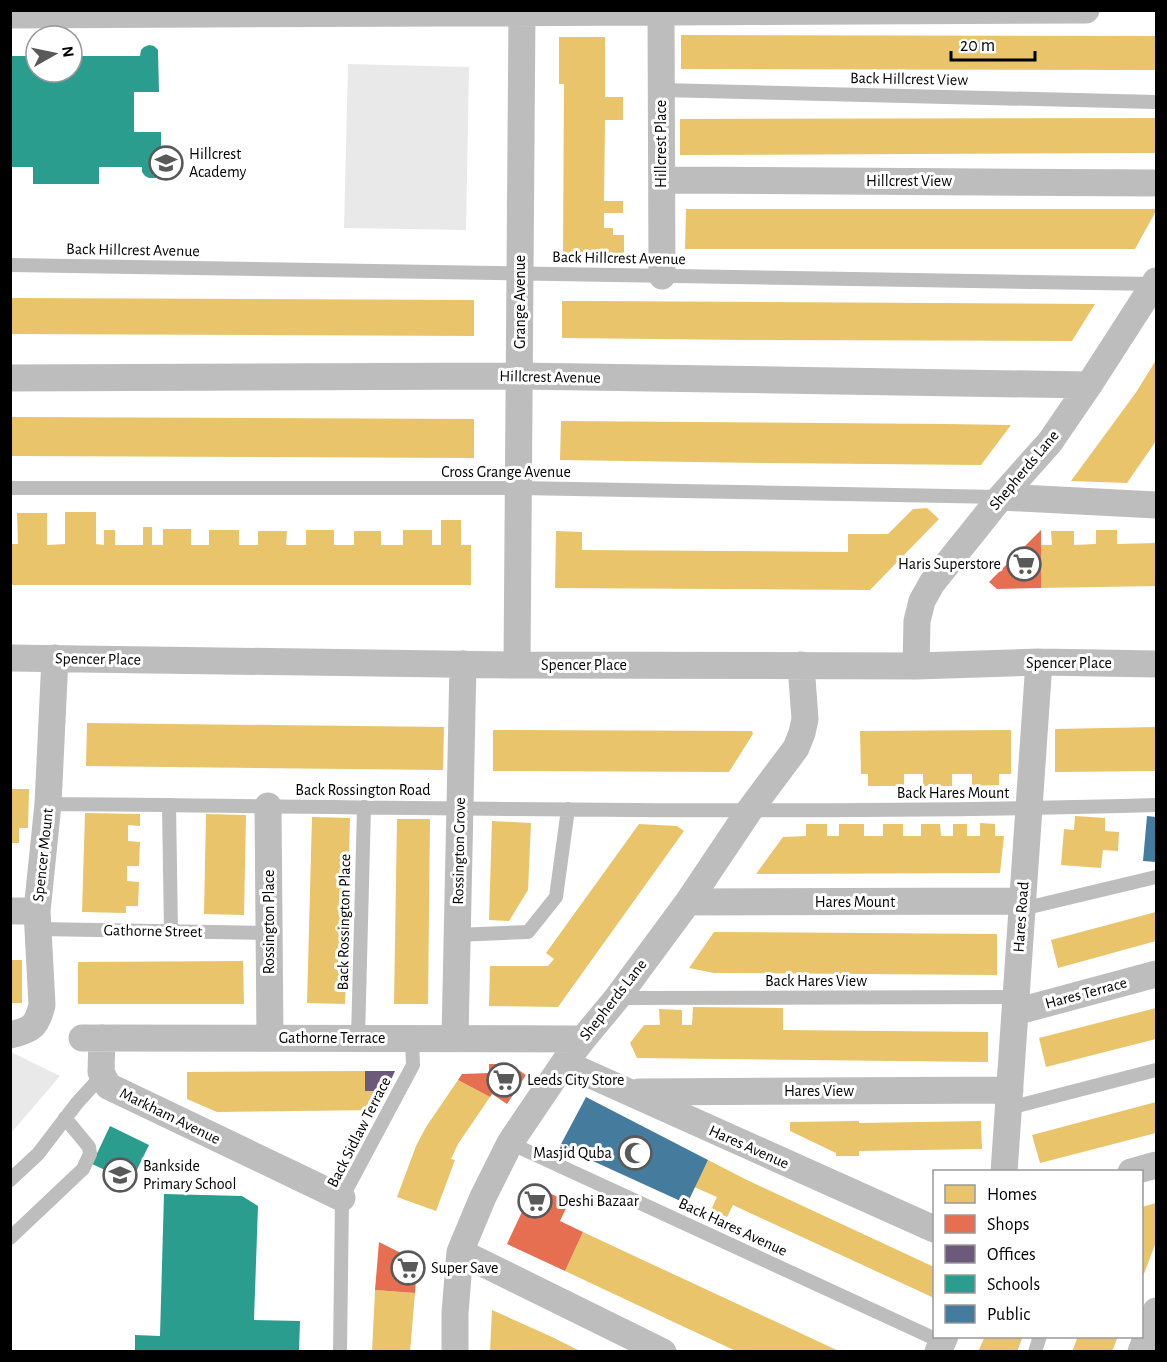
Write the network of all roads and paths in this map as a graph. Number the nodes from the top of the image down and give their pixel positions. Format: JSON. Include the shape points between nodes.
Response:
{"nodes":[{"id":1,"x":1086,"y":10,"type":"edge"},
{"id":2,"x":765,"y":11,"type":"edge"},
{"id":3,"x":868,"y":11,"type":"edge"},
{"id":4,"x":980,"y":11,"type":"edge"},
{"id":5,"x":370,"y":12,"type":"edge"},
{"id":6,"x":522,"y":12,"type":"edge"},
{"id":7,"x":653,"y":12,"type":"edge"},
{"id":8,"x":75,"y":13,"type":"edge"},
{"id":9,"x":213,"y":13,"type":"edge"},
{"id":10,"x":10,"y":15,"type":"edge"},
{"id":11,"x":661,"y":90,"type":"junction"},
{"id":12,"x":1156,"y":102,"type":"edge"},
{"id":13,"x":662,"y":180,"type":"junction"},
{"id":14,"x":1156,"y":183,"type":"edge"},
{"id":15,"x":10,"y":265,"type":"edge"},
{"id":16,"x":520,"y":273,"type":"junction"},
{"id":17,"x":662,"y":276,"type":"junction"},
{"id":18,"x":1156,"y":283,"type":"edge"},
{"id":19,"x":519,"y":376,"type":"junction"},
{"id":20,"x":10,"y":378,"type":"edge"},
{"id":21,"x":1089,"y":385,"type":"junction"},
{"id":22,"x":10,"y":488,"type":"edge"},
{"id":23,"x":519,"y":488,"type":"junction"},
{"id":24,"x":1001,"y":497,"type":"junction"},
{"id":25,"x":1151,"y":501,"type":"edge"},
{"id":26,"x":10,"y":658,"type":"edge"},
{"id":27,"x":55,"y":658,"type":"junction"},
{"id":28,"x":1039,"y":663,"type":"junction"},
{"id":29,"x":463,"y":664,"type":"junction"},
{"id":30,"x":1156,"y":664,"type":"edge"},
{"id":31,"x":517,"y":665,"type":"junction"},
{"id":32,"x":801,"y":665,"type":"junction"},
{"id":33,"x":916,"y":666,"type":"junction"},
{"id":34,"x":48,"y":804,"type":"junction"},
{"id":35,"x":1156,"y":804,"type":"edge"},
{"id":36,"x":170,"y":805,"type":"junction"},
{"id":37,"x":268,"y":806,"type":"junction"},
{"id":38,"x":363,"y":807,"type":"junction"},
{"id":39,"x":460,"y":808,"type":"junction"},
{"id":40,"x":1029,"y":808,"type":"junction"},
{"id":41,"x":568,"y":809,"type":"junction"},
{"id":42,"x":749,"y":811,"type":"junction"},
{"id":43,"x":1156,"y":877,"type":"edge"},
{"id":44,"x":688,"y":902,"type":"junction"},
{"id":45,"x":1022,"y":905,"type":"junction"},
{"id":46,"x":10,"y":911,"type":"edge"},
{"id":47,"x":38,"y":920,"type":"junction"},
{"id":48,"x":171,"y":931,"type":"junction"},
{"id":49,"x":268,"y":933,"type":"junction"},
{"id":50,"x":457,"y":935,"type":"junction"},
{"id":51,"x":1156,"y":974,"type":"edge"},
{"id":52,"x":617,"y":998,"type":"junction"},
{"id":53,"x":1015,"y":1005,"type":"junction"},
{"id":54,"x":11,"y":1035,"type":"edge"},
{"id":55,"x":270,"y":1038,"type":"junction"},
{"id":56,"x":358,"y":1038,"type":"junction"},
{"id":57,"x":412,"y":1038,"type":"junction"},
{"id":58,"x":455,"y":1038,"type":"junction"},
{"id":59,"x":583,"y":1039,"type":"junction"},
{"id":60,"x":564,"y":1063,"type":"junction"},
{"id":61,"x":1156,"y":1070,"type":"edge"},
{"id":62,"x":101,"y":1072,"type":"junction"},
{"id":63,"x":629,"y":1092,"type":"junction"},
{"id":64,"x":1009,"y":1099,"type":"junction"},
{"id":65,"x":65,"y":1118,"type":"junction"},
{"id":66,"x":510,"y":1143,"type":"junction"},
{"id":67,"x":1156,"y":1165,"type":"edge"},
{"id":68,"x":1004,"y":1170,"type":"edge"},
{"id":69,"x":1138,"y":1170,"type":"edge"},
{"id":70,"x":10,"y":1180,"type":"edge"},
{"id":71,"x":342,"y":1198,"type":"junction"},
{"id":72,"x":933,"y":1229,"type":"edge"},
{"id":73,"x":10,"y":1238,"type":"edge"},
{"id":74,"x":460,"y":1252,"type":"junction"},
{"id":75,"x":1156,"y":1311,"type":"edge"},
{"id":76,"x":942,"y":1343,"type":"edge"},
{"id":77,"x":340,"y":1352,"type":"edge"},
{"id":78,"x":454,"y":1352,"type":"edge"},
{"id":79,"x":663,"y":1352,"type":"edge"},
{"id":80,"x":1141,"y":1352,"type":"edge"}],
"edges":[{"from":1,"to":4,"type":"street"},
{"from":2,"to":3,"type":"street"},
{"from":2,"to":7,"type":"street"},
{"from":3,"to":4,"type":"street"},
{"from":5,"to":6,"type":"street"},
{"from":5,"to":9,"type":"street"},
{"from":6,"to":7,"type":"street"},
{"from":6,"to":16,"type":"street","name":"Grange Avenue"},
{"from":7,"to":11,"type":"street","name":"Hillcrest Place"},
{"from":8,"to":9,"type":"street"},
{"from":8,"to":10,"type":"street"},
{"from":11,"to":12,"type":"lane","name":"Back Hillcrest View"},
{"from":11,"to":13,"type":"street","name":"Hillcrest Place"},
{"from":13,"to":14,"type":"street","name":"Hillcrest View"},
{"from":13,"to":17,"type":"street","name":"Hillcrest Place"},
{"from":15,"to":16,"type":"lane","name":"Back Hillcrest Avenue"},
{"from":16,"to":17,"type":"lane","name":"Back Hillcrest Avenue"},
{"from":16,"to":19,"type":"street","name":"Grange Avenue"},
{"from":17,"to":18,"type":"lane","name":"Back Hillcrest Avenue"},
{"from":18,"to":21,"type":"street","name":"Shepherds Lane"},
{"from":19,"to":20,"type":"street","name":"Hillcrest Avenue"},
{"from":19,"to":21,"type":"street","name":"Hillcrest Avenue"},
{"from":19,"to":23,"type":"street","name":"Grange Avenue"},
{"from":21,"to":24,"type":"street","name":"Shepherds Lane","via":[[1050,442]]},
{"from":22,"to":23,"type":"lane","name":"Cross Grange Avenue"},
{"from":23,"to":24,"type":"lane","name":"Cross Grange Avenue"},
{"from":23,"to":31,"type":"street","name":"Grange Avenue"},
{"from":24,"to":25,"type":"street"},
{"from":24,"to":33,"type":"street","name":"Shepherds Lane","via":[[922,601],[917,621]]},
{"from":26,"to":27,"type":"street","name":"Spencer Place"},
{"from":27,"to":29,"type":"street","name":"Spencer Place"},
{"from":27,"to":34,"type":"street","name":"Spencer Mount"},
{"from":28,"to":30,"type":"street","name":"Spencer Place"},
{"from":28,"to":33,"type":"street","name":"Spencer Place"},
{"from":28,"to":40,"type":"street","name":"Hares Road"},
{"from":29,"to":31,"type":"street","name":"Spencer Place"},
{"from":29,"to":39,"type":"street","name":"Rossington Grove"},
{"from":31,"to":32,"type":"street","name":"Spencer Place"},
{"from":32,"to":33,"type":"street","name":"Spencer Place"},
{"from":32,"to":42,"type":"street","name":"Shepherds Lane","via":[[805,718],[802,733],[796,748]]},
{"from":34,"to":36,"type":"lane","name":"Back Rossington Road"},
{"from":34,"to":47,"type":"street","name":"Spencer Mount"},
{"from":35,"to":40,"type":"lane","name":"Back Hares Mount"},
{"from":36,"to":37,"type":"lane","name":"Back Rossington Road"},
{"from":36,"to":48,"type":"lane"},
{"from":37,"to":38,"type":"lane","name":"Back Rossington Road"},
{"from":37,"to":49,"type":"street","name":"Rossington Place"},
{"from":38,"to":39,"type":"lane","name":"Back Rossington Road"},
{"from":38,"to":56,"type":"lane","name":"Back Rossington Place"},
{"from":39,"to":41,"type":"lane","name":"Back Rossington Road"},
{"from":39,"to":50,"type":"street","name":"Rossington Grove"},
{"from":40,"to":42,"type":"lane","name":"Back Hares Mount"},
{"from":40,"to":45,"type":"street","name":"Hares Road"},
{"from":41,"to":42,"type":"lane","name":"Back Rossington Road"},
{"from":41,"to":50,"type":"lane","via":[[556,897],[528,932]]},
{"from":42,"to":44,"type":"street","name":"Shepherds Lane"},
{"from":43,"to":45,"type":"lane"},
{"from":44,"to":45,"type":"street","name":"Hares Mount"},
{"from":44,"to":52,"type":"street","name":"Shepherds Lane"},
{"from":45,"to":53,"type":"street","name":"Hares Road"},
{"from":46,"to":47,"type":"street","name":"Gathorne Street"},
{"from":47,"to":48,"type":"lane","name":"Gathorne Street"},
{"from":47,"to":54,"type":"street","name":"Spencer Mount","via":[[42,1005],[39,1018],[30,1029]]},
{"from":48,"to":49,"type":"lane","name":"Gathorne Street"},
{"from":49,"to":55,"type":"street","name":"Rossington Place"},
{"from":50,"to":58,"type":"street","name":"Rossington Grove"},
{"from":51,"to":53,"type":"street","name":"Hares Terrace"},
{"from":52,"to":53,"type":"lane","name":"Back Hares View"},
{"from":52,"to":59,"type":"street","name":"Shepherds Lane"},
{"from":53,"to":64,"type":"street","name":"Hares Road"},
{"from":55,"to":56,"type":"street","name":"Gathorne Terrace"},
{"from":55,"to":62,"type":"street","name":"Gathorne Terrace","via":[[92,1038]]},
{"from":56,"to":57,"type":"street","name":"Gathorne Terrace"},
{"from":57,"to":58,"type":"street","name":"Gathorne Terrace"},
{"from":57,"to":71,"type":"lane","name":"Back Sidlaw Terrace","via":[[413,1065]]},
{"from":58,"to":59,"type":"street","name":"Gathorne Terrace"},
{"from":59,"to":60,"type":"street","name":"Shepherds Lane"},
{"from":60,"to":63,"type":"street","name":"Hares Avenue"},
{"from":60,"to":66,"type":"street","name":"Shepherds Lane"},
{"from":61,"to":64,"type":"lane"},
{"from":62,"to":65,"type":"lane"},
{"from":62,"to":71,"type":"street","name":"Markham Avenue","via":[[108,1086]]},
{"from":63,"to":64,"type":"street","name":"Hares View"},
{"from":63,"to":72,"type":"street","name":"Hares Avenue"},
{"from":64,"to":68,"type":"street","name":"Hares Road"},
{"from":65,"to":70,"type":"lane","via":[[38,1154]]},
{"from":65,"to":73,"type":"lane","via":[[88,1147],[90,1154],[84,1169]]},
{"from":66,"to":74,"type":"street","name":"Shepherds Lane"},
{"from":66,"to":76,"type":"lane","name":"Back Hares Avenue"},
{"from":67,"to":69,"type":"street"},
{"from":71,"to":77,"type":"lane","name":"Back Sidlaw Terrace"},
{"from":74,"to":78,"type":"street","name":"Shepherds Lane"},
{"from":74,"to":79,"type":"street"},
{"from":75,"to":80,"type":"street"}]}
